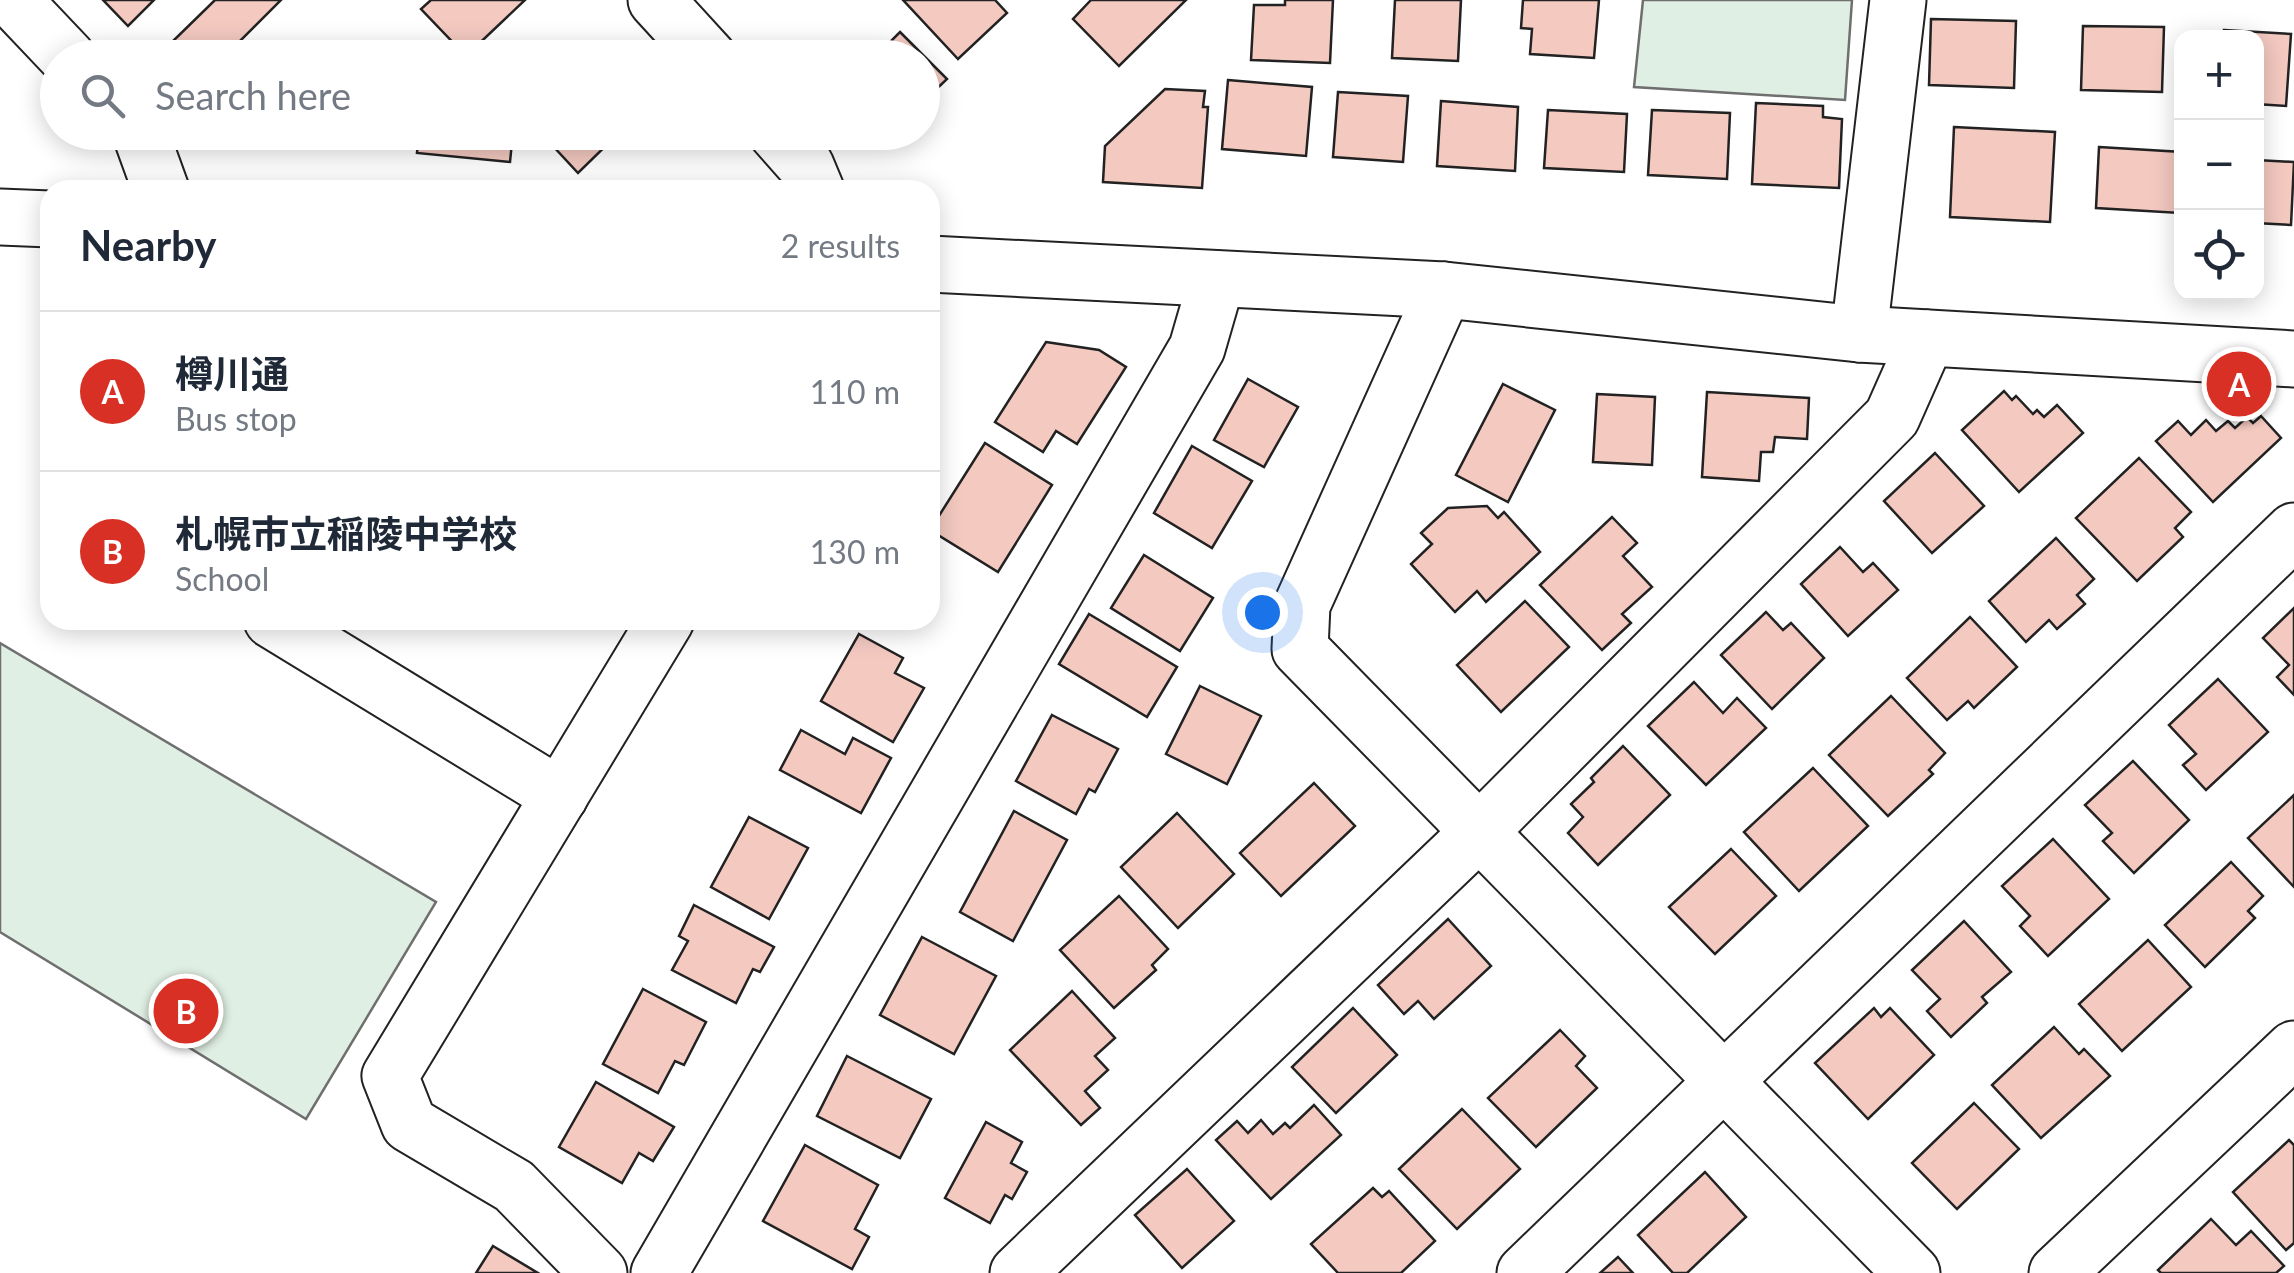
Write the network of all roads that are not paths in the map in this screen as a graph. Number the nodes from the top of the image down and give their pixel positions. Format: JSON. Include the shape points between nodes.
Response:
{"nodes":[{"id":1,"x":13,"y":0,"type":"edge"},
{"id":2,"x":656,"y":0,"type":"edge"},
{"id":3,"x":1898,"y":0,"type":"edge"},
{"id":4,"x":51,"y":40,"type":"edge"},
{"id":5,"x":693,"y":40,"type":"edge"},
{"id":6,"x":147,"y":150,"type":"edge"},
{"id":7,"x":792,"y":150,"type":"edge"},
{"id":8,"x":157,"y":180,"type":"edge"},
{"id":9,"x":812,"y":180,"type":"edge"},
{"id":10,"x":0,"y":217,"type":"edge"},
{"id":11,"x":40,"y":219,"type":"edge"},
{"id":12,"x":940,"y":265,"type":"edge"},
{"id":13,"x":1217,"y":279,"type":"junction"},
{"id":14,"x":1444,"y":290,"type":"junction"},
{"id":15,"x":1859,"y":334,"type":"junction"},
{"id":16,"x":1927,"y":338,"type":"junction"},
{"id":17,"x":2294,"y":359,"type":"edge"},
{"id":18,"x":2294,"y":530,"type":"edge"},
{"id":19,"x":288,"y":630,"type":"edge"},
{"id":20,"x":660,"y":630,"type":"edge"},
{"id":21,"x":560,"y":796,"type":"junction"},
{"id":22,"x":1479,"y":832,"type":"junction"},
{"id":23,"x":2294,"y":1048,"type":"edge"},
{"id":24,"x":1725,"y":1082,"type":"junction"},
{"id":25,"x":599,"y":1273,"type":"edge"},
{"id":26,"x":659,"y":1273,"type":"edge"},
{"id":27,"x":1018,"y":1273,"type":"edge"},
{"id":28,"x":1524,"y":1273,"type":"edge"},
{"id":29,"x":1912,"y":1273,"type":"edge"},
{"id":30,"x":2057,"y":1273,"type":"edge"}],
"edges":[{"from":1,"to":4,"type":"street"},
{"from":2,"to":5,"type":"street"},
{"from":3,"to":15,"type":"street"},
{"from":6,"to":8,"type":"street"},
{"from":7,"to":9,"type":"street"},
{"from":10,"to":11,"type":"street"},
{"from":12,"to":13,"type":"street"},
{"from":13,"to":14,"type":"street"},
{"from":13,"to":26,"type":"street","via":[[1198,348]]},
{"from":14,"to":15,"type":"street"},
{"from":14,"to":22,"type":"street","via":[[1302,604],[1300,649]]},
{"from":15,"to":16,"type":"street"},
{"from":16,"to":17,"type":"street"},
{"from":16,"to":22,"type":"street","via":[[1892,418]]},
{"from":18,"to":24,"type":"street"},
{"from":19,"to":21,"type":"street"},
{"from":20,"to":21,"type":"street"},
{"from":21,"to":25,"type":"street","via":[[390,1076],[409,1124],[514,1186]]},
{"from":22,"to":24,"type":"street"},
{"from":22,"to":27,"type":"street"},
{"from":23,"to":30,"type":"street"},
{"from":24,"to":28,"type":"street"},
{"from":24,"to":29,"type":"street"}]}
